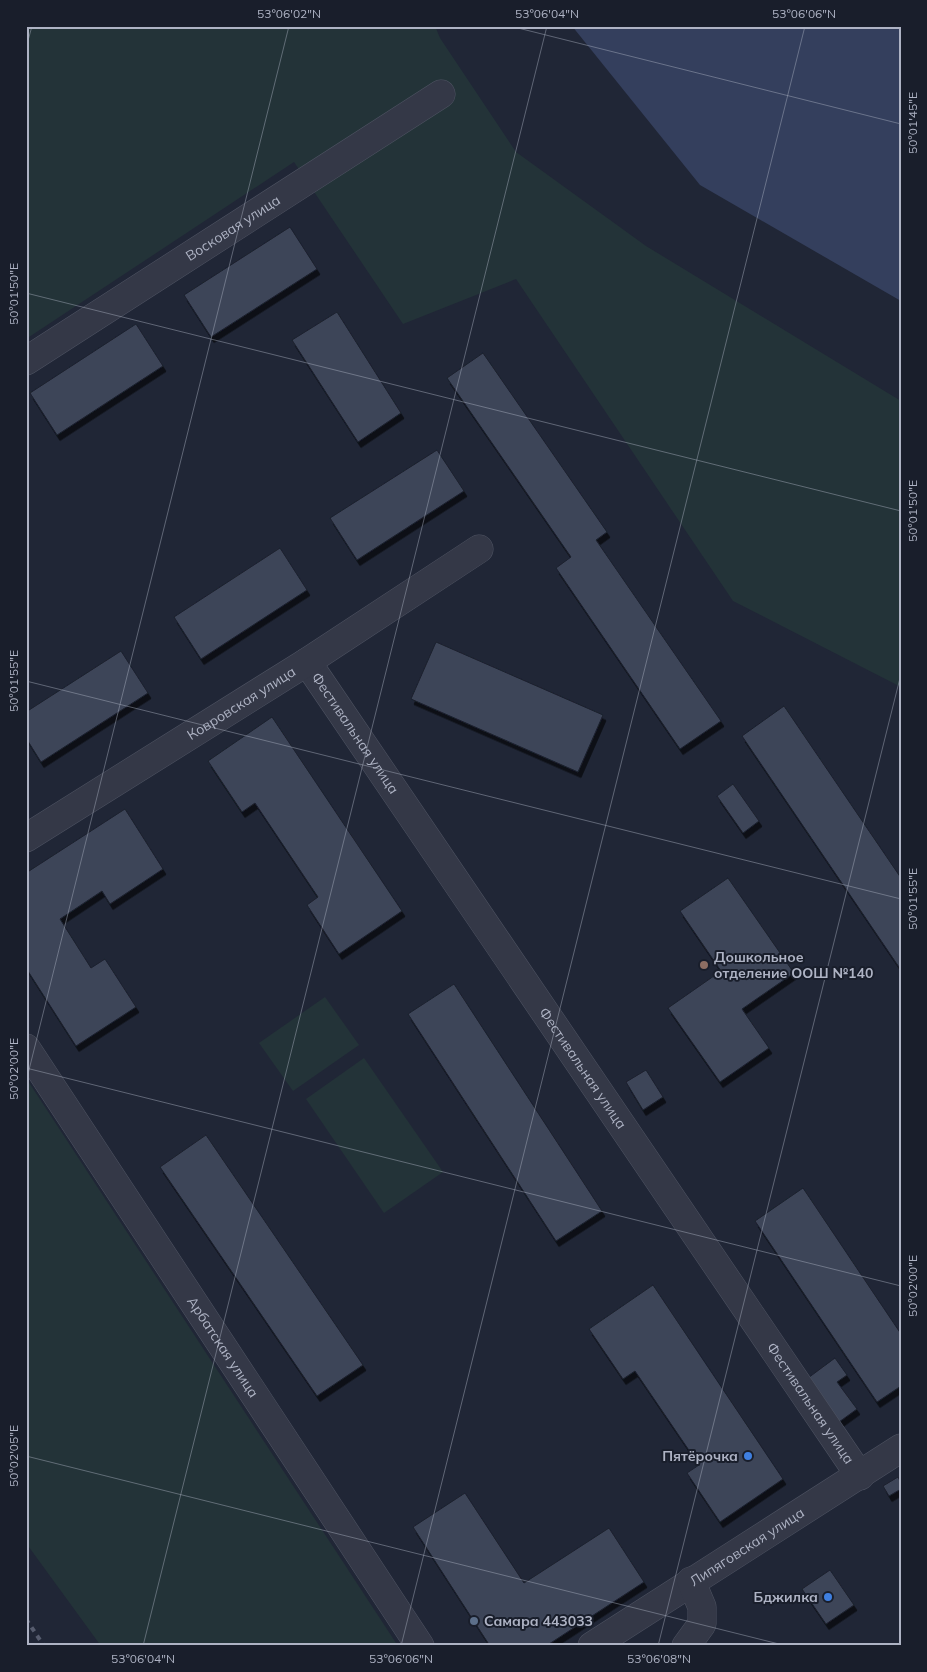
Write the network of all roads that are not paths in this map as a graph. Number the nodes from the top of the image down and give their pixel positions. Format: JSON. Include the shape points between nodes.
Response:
{"nodes":[{"id":1,"x":440,"y":94,"type":"dead end"},
{"id":2,"x":26,"y":361,"type":"edge"},
{"id":3,"x":479,"y":549,"type":"dead end"},
{"id":4,"x":307,"y":662,"type":"junction"},
{"id":5,"x":26,"y":838,"type":"edge"},
{"id":6,"x":26,"y":1048,"type":"edge"},
{"id":7,"x":901,"y":1448,"type":"edge"},
{"id":8,"x":860,"y":1476,"type":"junction"},
{"id":9,"x":691,"y":1582,"type":"junction"},
{"id":10,"x":420,"y":1646,"type":"edge"},
{"id":11,"x":592,"y":1646,"type":"edge"},
{"id":12,"x":686,"y":1646,"type":"edge"}],
"edges":[{"from":1,"to":2,"type":"street","name":"Восковая улица"},
{"from":3,"to":4,"type":"street","name":"Ковровская улица"},
{"from":4,"to":5,"type":"street","name":"Ковровская улица"},
{"from":4,"to":8,"type":"street","name":"Фестивальная улица"},
{"from":6,"to":10,"type":"street","name":"Арбатская улица"},
{"from":7,"to":8,"type":"street","name":"Липяговская улица"},
{"from":8,"to":9,"type":"street","name":"Липяговская улица"},
{"from":9,"to":11,"type":"street","name":"Липяговская улица"},
{"from":9,"to":12,"type":"street","via":[[702,1607],[702,1624]]}]}
